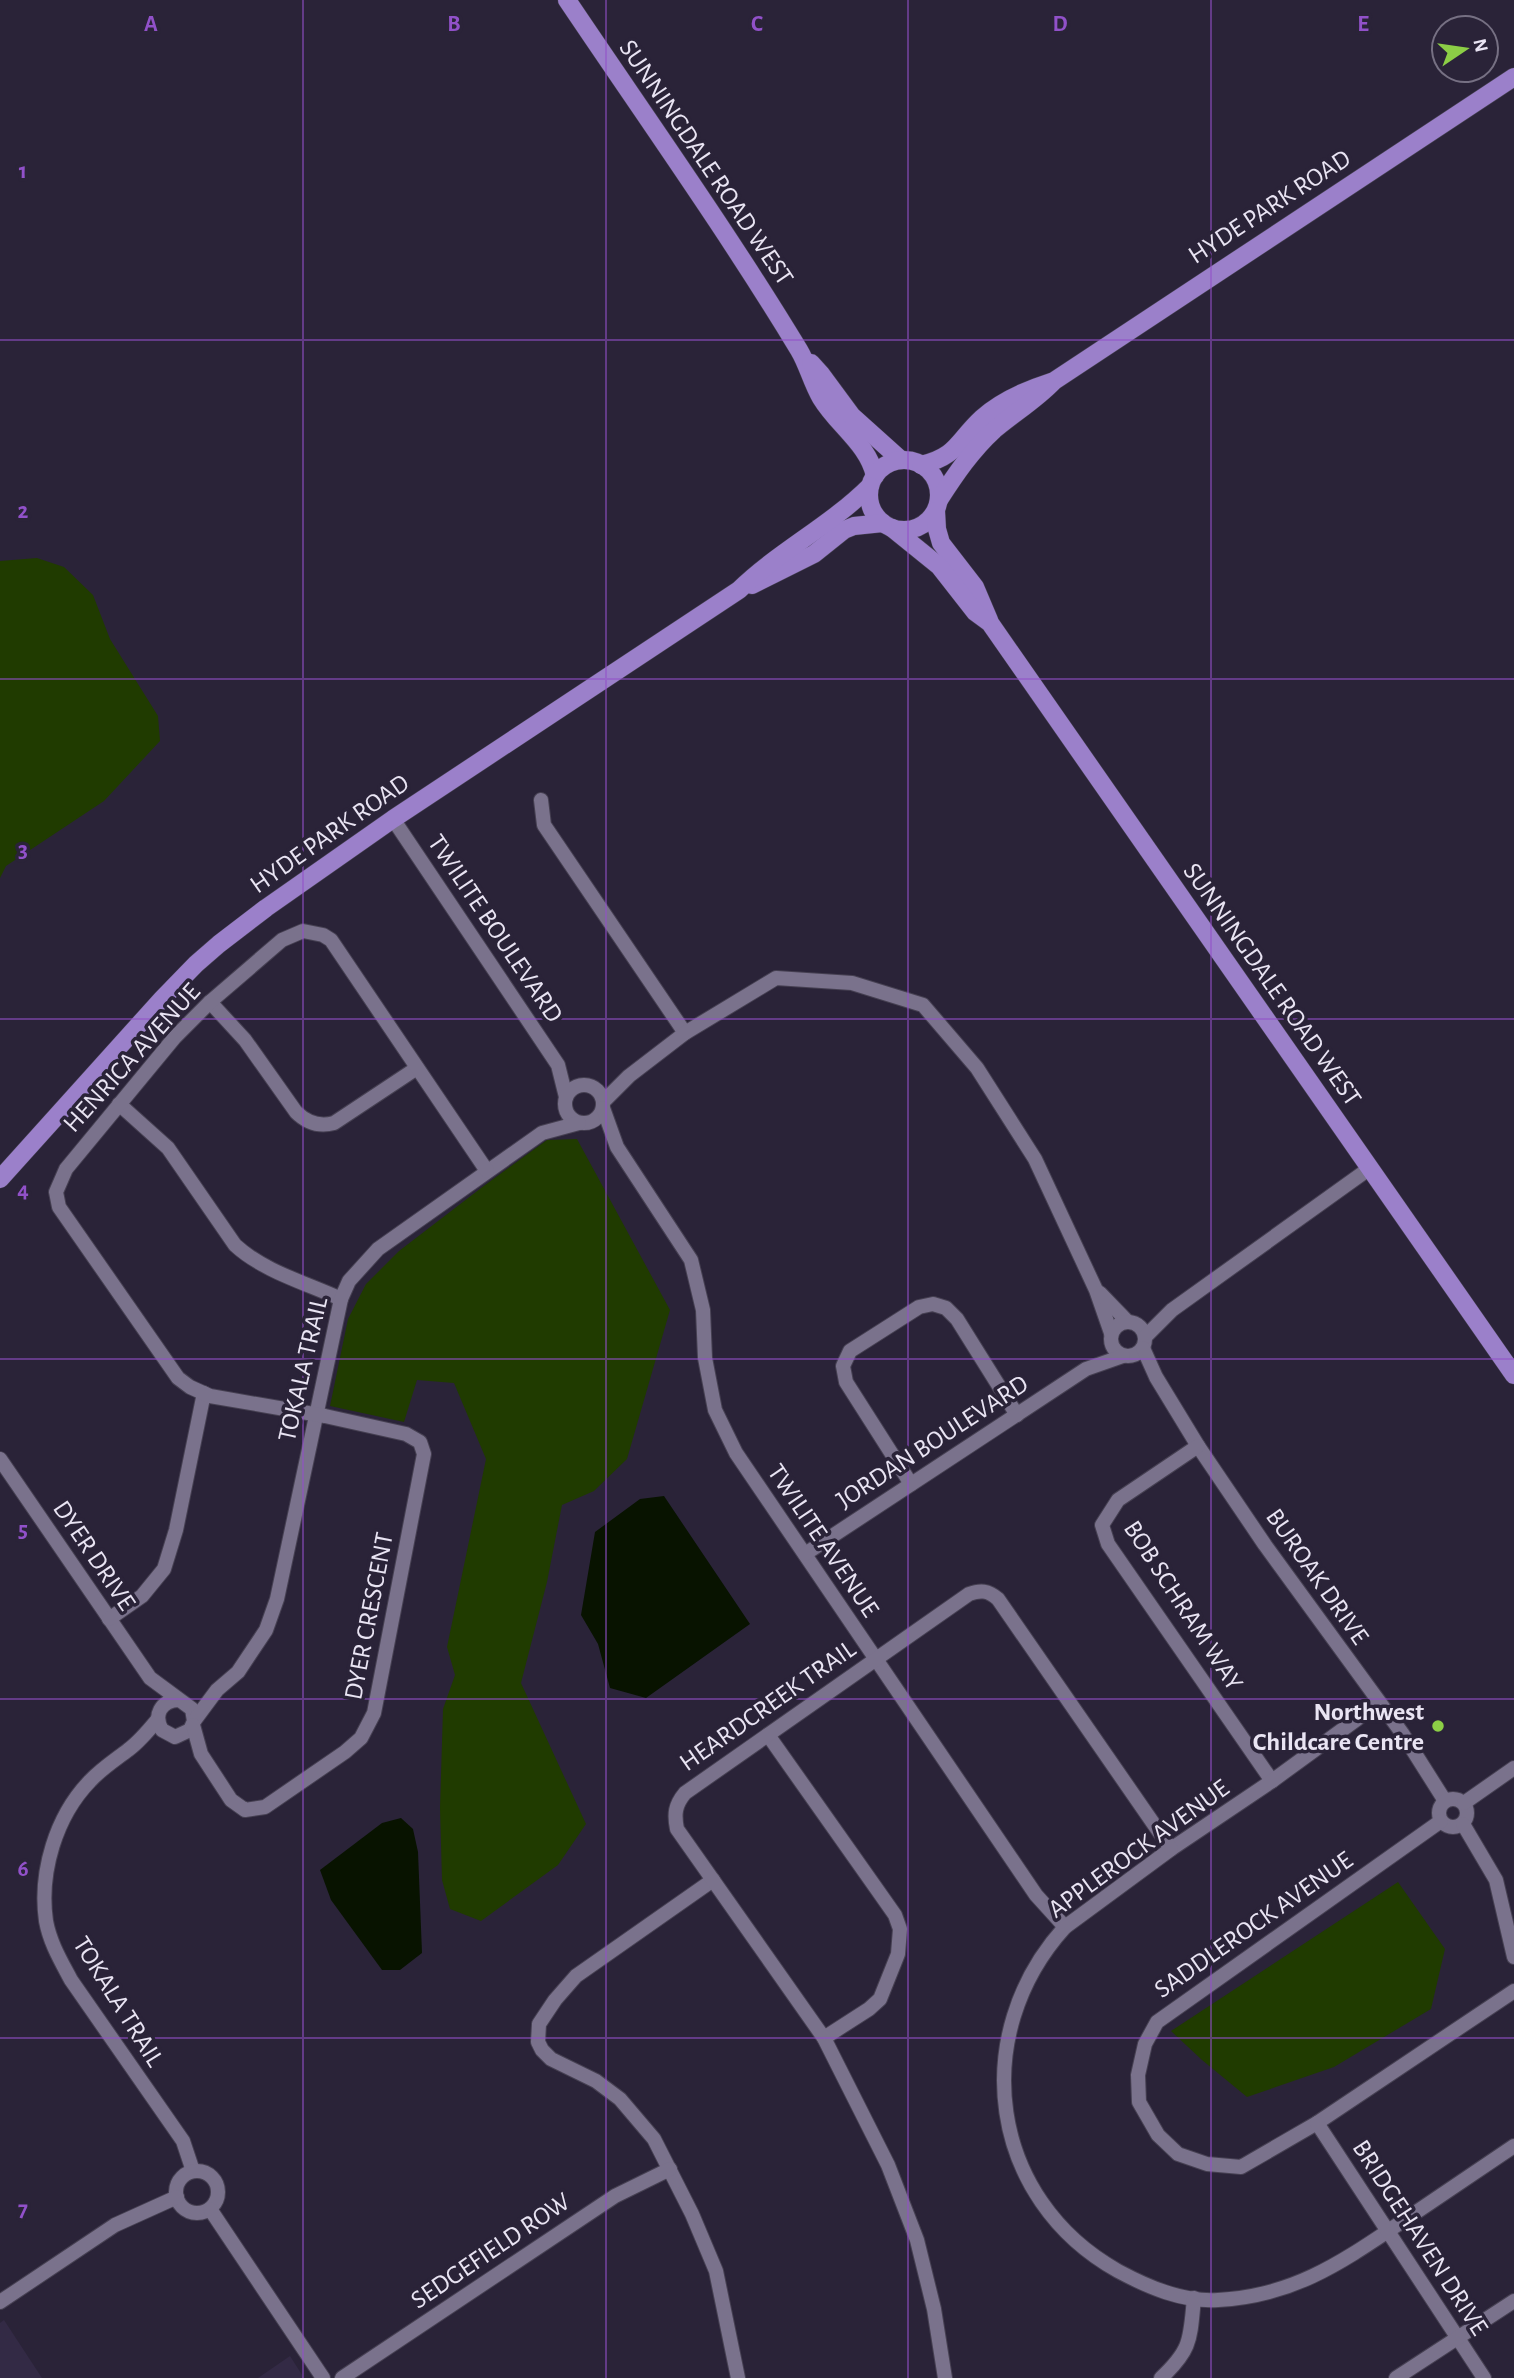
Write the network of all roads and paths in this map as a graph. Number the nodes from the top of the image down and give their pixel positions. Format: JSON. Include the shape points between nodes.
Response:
{"nodes":[{"id":1,"x":567,"y":0,"type":"edge"},
{"id":2,"x":1514,"y":76,"type":"edge"},
{"id":3,"x":801,"y":354,"type":"junction"},
{"id":4,"x":1054,"y":381,"type":"junction"},
{"id":5,"x":901,"y":460,"type":"junction"},
{"id":6,"x":921,"y":465,"type":"junction"},
{"id":7,"x":873,"y":481,"type":"junction"},
{"id":8,"x":937,"y":505,"type":"junction"},
{"id":9,"x":887,"y":525,"type":"junction"},
{"id":10,"x":739,"y":590,"type":"junction"},
{"id":11,"x":990,"y":623,"type":"junction"},
{"id":12,"x":541,"y":800,"type":"dead end"},
{"id":13,"x":393,"y":819,"type":"junction"},
{"id":14,"x":210,"y":1002,"type":"junction"},
{"id":15,"x":685,"y":1033,"type":"junction"},
{"id":16,"x":558,"y":1065,"type":"junction"},
{"id":17,"x":417,"y":1068,"type":"junction"},
{"id":18,"x":629,"y":1076,"type":"junction"},
{"id":19,"x":590,"y":1085,"type":"junction"},
{"id":20,"x":565,"y":1100,"type":"junction"},
{"id":21,"x":119,"y":1104,"type":"junction"},
{"id":22,"x":604,"y":1105,"type":"junction"},
{"id":23,"x":582,"y":1123,"type":"junction"},
{"id":24,"x":542,"y":1133,"type":"junction"},
{"id":25,"x":617,"y":1147,"type":"junction"},
{"id":26,"x":1370,"y":1168,"type":"junction"},
{"id":27,"x":487,"y":1171,"type":"junction"},
{"id":28,"x":0,"y":1179,"type":"edge"},
{"id":29,"x":1096,"y":1290,"type":"junction"},
{"id":30,"x":341,"y":1299,"type":"junction"},
{"id":31,"x":1172,"y":1310,"type":"junction"},
{"id":32,"x":1132,"y":1322,"type":"junction"},
{"id":33,"x":1111,"y":1336,"type":"junction"},
{"id":34,"x":1136,"y":1349,"type":"junction"},
{"id":35,"x":1086,"y":1369,"type":"junction"},
{"id":36,"x":1514,"y":1375,"type":"edge"},
{"id":37,"x":204,"y":1393,"type":"junction"},
{"id":38,"x":317,"y":1414,"type":"junction"},
{"id":39,"x":1017,"y":1415,"type":"junction"},
{"id":40,"x":1198,"y":1446,"type":"junction"},
{"id":41,"x":0,"y":1459,"type":"edge"},
{"id":42,"x":911,"y":1484,"type":"junction"},
{"id":43,"x":805,"y":1554,"type":"junction"},
{"id":44,"x":109,"y":1619,"type":"junction"},
{"id":45,"x":875,"y":1658,"type":"junction"},
{"id":46,"x":150,"y":1678,"type":"junction"},
{"id":47,"x":217,"y":1690,"type":"junction"},
{"id":48,"x":180,"y":1701,"type":"junction"},
{"id":49,"x":1379,"y":1703,"type":"junction"},
{"id":50,"x":158,"y":1716,"type":"junction"},
{"id":51,"x":193,"y":1723,"type":"junction"},
{"id":52,"x":170,"y":1735,"type":"junction"},
{"id":53,"x":768,"y":1735,"type":"junction"},
{"id":54,"x":131,"y":1749,"type":"junction"},
{"id":55,"x":201,"y":1754,"type":"junction"},
{"id":56,"x":1514,"y":1768,"type":"edge"},
{"id":57,"x":1272,"y":1781,"type":"junction"},
{"id":58,"x":1445,"y":1801,"type":"junction"},
{"id":59,"x":1464,"y":1803,"type":"junction"},
{"id":60,"x":1441,"y":1822,"type":"junction"},
{"id":61,"x":1463,"y":1824,"type":"junction"},
{"id":62,"x":1171,"y":1849,"type":"junction"},
{"id":63,"x":713,"y":1881,"type":"junction"},
{"id":64,"x":1065,"y":1927,"type":"junction"},
{"id":65,"x":1514,"y":1957,"type":"edge"},
{"id":66,"x":1514,"y":1991,"type":"edge"},
{"id":67,"x":824,"y":2038,"type":"junction"},
{"id":68,"x":1317,"y":2123,"type":"junction"},
{"id":69,"x":1514,"y":2146,"type":"edge"},
{"id":70,"x":670,"y":2169,"type":"junction"},
{"id":71,"x":193,"y":2171,"type":"junction"},
{"id":72,"x":177,"y":2197,"type":"junction"},
{"id":73,"x":210,"y":2209,"type":"junction"},
{"id":74,"x":1387,"y":2232,"type":"junction"},
{"id":75,"x":1194,"y":2298,"type":"junction"},
{"id":76,"x":1514,"y":2301,"type":"edge"},
{"id":77,"x":0,"y":2302,"type":"edge"},
{"id":78,"x":1457,"y":2338,"type":"junction"},
{"id":79,"x":323,"y":2378,"type":"edge"},
{"id":80,"x":342,"y":2378,"type":"edge"},
{"id":81,"x":738,"y":2378,"type":"edge"},
{"id":82,"x":945,"y":2378,"type":"edge"},
{"id":83,"x":1161,"y":2378,"type":"edge"},
{"id":84,"x":1396,"y":2378,"type":"edge"},
{"id":85,"x":1484,"y":2378,"type":"edge"}],
"edges":[{"from":1,"to":3,"type":"main road","name":"SUNNINGDALE ROAD WEST"},
{"from":2,"to":4,"type":"main road","name":"HYDE PARK ROAD"},
{"from":3,"to":5,"type":"main road","name":"SUNNINGDALE ROAD WEST","via":[[852,416]]},
{"from":3,"to":7,"type":"main road","name":"SUNNINGDALE ROAD WEST","via":[[830,412],[866,453]]},
{"from":4,"to":6,"type":"main road","name":"HYDE PARK ROAD","via":[[997,406],[946,457]]},
{"from":4,"to":8,"type":"main road","name":"HYDE PARK ROAD","via":[[980,445]]},
{"from":5,"to":6,"type":"main road"},
{"from":5,"to":7,"type":"main road","via":[[891,463]]},
{"from":6,"to":8,"type":"main road","via":[[936,480]]},
{"from":7,"to":9,"type":"main road","via":[[871,507]]},
{"from":7,"to":10,"type":"main road","name":"HYDE PARK ROAD","via":[[845,510]]},
{"from":8,"to":9,"type":"main road","via":[[921,526]]},
{"from":8,"to":11,"type":"main road","name":"SUNNINGDALE ROAD WEST","via":[[936,529],[941,543],[975,587]]},
{"from":9,"to":10,"type":"main road","name":"HYDE PARK ROAD","via":[[844,530],[802,561]]},
{"from":9,"to":11,"type":"main road","name":"SUNNINGDALE ROAD WEST","via":[[939,566],[975,612]]},
{"from":10,"to":13,"type":"main road","name":"HYDE PARK ROAD"},
{"from":11,"to":26,"type":"main road","name":"SUNNINGDALE ROAD WEST"},
{"from":12,"to":15,"type":"street","via":[[544,825]]},
{"from":13,"to":16,"type":"street","name":"TWILITE BOULEVARD"},
{"from":13,"to":28,"type":"main road","name":"HYDE PARK ROAD","via":[[266,908],[196,964]]},
{"from":14,"to":17,"type":"street","via":[[245,1040],[296,1112],[313,1124],[334,1123]]},
{"from":14,"to":17,"type":"street","name":"HENRICA AVENUE","via":[[282,940],[313,931],[331,940]]},
{"from":14,"to":21,"type":"street","name":"HENRICA AVENUE"},
{"from":15,"to":18,"type":"street"},
{"from":15,"to":29,"type":"street","via":[[776,978],[852,983],[923,1005],[977,1068],[1035,1159]]},
{"from":16,"to":19,"type":"street","name":"TWILITE BOULEVARD"},
{"from":16,"to":20,"type":"street","name":"TWILITE BOULEVARD"},
{"from":17,"to":27,"type":"street","name":"HENRICA AVENUE"},
{"from":18,"to":19,"type":"street"},
{"from":18,"to":22,"type":"street"},
{"from":19,"to":20,"type":"street","via":[[574,1087]]},
{"from":19,"to":22,"type":"street","via":[[598,1090]]},
{"from":20,"to":23,"type":"street","via":[[568,1115]]},
{"from":20,"to":24,"type":"street","name":"TOKALA TRAIL"},
{"from":21,"to":30,"type":"street","via":[[168,1148],[244,1254]]},
{"from":21,"to":37,"type":"street","name":"HENRICA AVENUE","via":[[66,1169],[56,1192],[59,1207],[178,1378]]},
{"from":22,"to":23,"type":"street","via":[[597,1119]]},
{"from":22,"to":25,"type":"street","name":"TWILITE AVENUE"},
{"from":23,"to":24,"type":"street","name":"TOKALA TRAIL"},
{"from":23,"to":25,"type":"street","name":"TWILITE AVENUE"},
{"from":24,"to":27,"type":"street","name":"TOKALA TRAIL"},
{"from":25,"to":43,"type":"street","name":"TWILITE AVENUE","via":[[691,1260],[703,1310],[705,1359],[715,1410],[736,1453]]},
{"from":26,"to":31,"type":"street"},
{"from":26,"to":36,"type":"main road","name":"SUNNINGDALE ROAD WEST"},
{"from":27,"to":30,"type":"street","name":"TOKALA TRAIL","via":[[378,1249],[349,1280]]},
{"from":29,"to":32,"type":"street"},
{"from":29,"to":33,"type":"street"},
{"from":30,"to":38,"type":"street","name":"TOKALA TRAIL"},
{"from":31,"to":32,"type":"street"},
{"from":31,"to":34,"type":"street"},
{"from":32,"to":33,"type":"street","via":[[1118,1325]]},
{"from":32,"to":34,"type":"street","via":[[1143,1331]]},
{"from":33,"to":34,"type":"street","via":[[1114,1350]]},
{"from":33,"to":35,"type":"street","name":"JORDAN BOULEVARD"},
{"from":34,"to":35,"type":"street","name":"JORDAN BOULEVARD"},
{"from":34,"to":40,"type":"street","name":"BUROAK DRIVE"},
{"from":35,"to":39,"type":"street","name":"JORDAN BOULEVARD"},
{"from":37,"to":38,"type":"street","name":"HENRICA AVENUE"},
{"from":37,"to":44,"type":"street","via":[[164,1569],[142,1596]]},
{"from":38,"to":47,"type":"street","name":"TOKALA TRAIL","via":[[271,1618],[238,1672]]},
{"from":38,"to":55,"type":"street","name":"DYER CRESCENT","via":[[414,1437],[424,1454],[374,1713],[361,1738],[345,1752],[260,1809],[244,1810],[234,1804]]},
{"from":39,"to":42,"type":"street","name":"JORDAN BOULEVARD"},
{"from":39,"to":42,"type":"street","via":[[946,1308],[933,1304],[919,1307],[861,1343],[850,1351],[843,1366],[846,1382]]},
{"from":40,"to":49,"type":"street","name":"BUROAK DRIVE"},
{"from":40,"to":57,"type":"street","name":"BOB SCHRAM WAY","via":[[1118,1500],[1102,1525],[1108,1544]]},
{"from":41,"to":44,"type":"street","name":"DYER DRIVE"},
{"from":42,"to":43,"type":"street","name":"JORDAN BOULEVARD"},
{"from":43,"to":45,"type":"street","name":"TWILITE AVENUE"},
{"from":44,"to":46,"type":"street","name":"DYER DRIVE"},
{"from":45,"to":53,"type":"street","name":"HEARDCREEK TRAIL"},
{"from":45,"to":62,"type":"street","name":"HEARDCREEK TRAIL","via":[[969,1594],[992,1593]]},
{"from":45,"to":64,"type":"street","name":"TWILITE AVENUE","via":[[1036,1895]]},
{"from":46,"to":48,"type":"street","name":"DYER DRIVE"},
{"from":46,"to":50,"type":"street","name":"DYER DRIVE"},
{"from":47,"to":48,"type":"street","name":"TOKALA TRAIL"},
{"from":47,"to":51,"type":"street","name":"TOKALA TRAIL"},
{"from":48,"to":50,"type":"street","via":[[166,1703]]},
{"from":48,"to":51,"type":"street","via":[[191,1709]]},
{"from":49,"to":57,"type":"street","name":"APPLEROCK AVENUE"},
{"from":49,"to":58,"type":"street","name":"BUROAK DRIVE"},
{"from":50,"to":52,"type":"street","via":[[162,1730]]},
{"from":50,"to":54,"type":"street","name":"TOKALA TRAIL"},
{"from":51,"to":52,"type":"street","via":[[186,1734]]},
{"from":51,"to":55,"type":"street","name":"DYER CRESCENT"},
{"from":52,"to":54,"type":"street","name":"TOKALA TRAIL"},
{"from":52,"to":55,"type":"street","name":"DYER CRESCENT"},
{"from":53,"to":63,"type":"street","name":"HEARDCREEK TRAIL","via":[[678,1802],[674,1814],[677,1829]]},
{"from":53,"to":67,"type":"street","via":[[900,1928],[898,1954],[880,1999]]},
{"from":54,"to":71,"type":"street","name":"TOKALA TRAIL","via":[[90,1780],[57,1831],[45,1891],[46,1921],[55,1952],[71,1980],[183,2141]]},
{"from":56,"to":59,"type":"street"},
{"from":57,"to":62,"type":"street","name":"APPLEROCK AVENUE"},
{"from":58,"to":59,"type":"street","via":[[1451,1798]]},
{"from":58,"to":60,"type":"street","via":[[1440,1806]]},
{"from":59,"to":61,"type":"street","via":[[1467,1816]]},
{"from":60,"to":61,"type":"street","via":[[1451,1827]]},
{"from":60,"to":68,"type":"street","name":"SADDLEROCK AVENUE","via":[[1157,2022],[1144,2043],[1139,2102],[1158,2135],[1178,2154],[1207,2164],[1241,2167]]},
{"from":61,"to":65,"type":"street","via":[[1496,1880]]},
{"from":62,"to":64,"type":"street","name":"APPLEROCK AVENUE"},
{"from":63,"to":67,"type":"street","name":"HEARDCREEK TRAIL"},
{"from":63,"to":70,"type":"street","via":[[576,1976],[539,2024],[542,2050],[620,2099],[654,2139]]},
{"from":64,"to":75,"type":"street","name":"APPLEROCK AVENUE","via":[[1032,1970],[1010,2026],[1003,2085],[1014,2146],[1029,2184],[1067,2235],[1138,2282]]},
{"from":66,"to":68,"type":"street","name":"SADDLEROCK AVENUE"},
{"from":67,"to":82,"type":"street","name":"HEARDCREEK TRAIL","via":[[888,2165],[917,2240]]},
{"from":68,"to":74,"type":"street","name":"BRIDGEHAVEN DRIVE"},
{"from":69,"to":74,"type":"street","name":"APPLEROCK AVENUE"},
{"from":70,"to":80,"type":"street","name":"SEDGEFIELD ROW","via":[[615,2196]]},
{"from":70,"to":81,"type":"street","via":[[716,2271]]},
{"from":71,"to":72,"type":"street","via":[[181,2178]]},
{"from":71,"to":73,"type":"street","via":[[207,2173],[216,2184],[217,2197]]},
{"from":72,"to":73,"type":"street","via":[[190,2212]]},
{"from":72,"to":77,"type":"street","via":[[115,2225]]},
{"from":73,"to":79,"type":"street"},
{"from":74,"to":75,"type":"street","name":"APPLEROCK AVENUE","via":[[1319,2275],[1280,2290],[1216,2300]]},
{"from":74,"to":78,"type":"street","name":"BRIDGEHAVEN DRIVE"},
{"from":75,"to":83,"type":"street","via":[[1190,2342],[1180,2360]]},
{"from":76,"to":78,"type":"street"},
{"from":78,"to":84,"type":"street"},
{"from":78,"to":85,"type":"street","name":"BRIDGEHAVEN DRIVE"}]}
